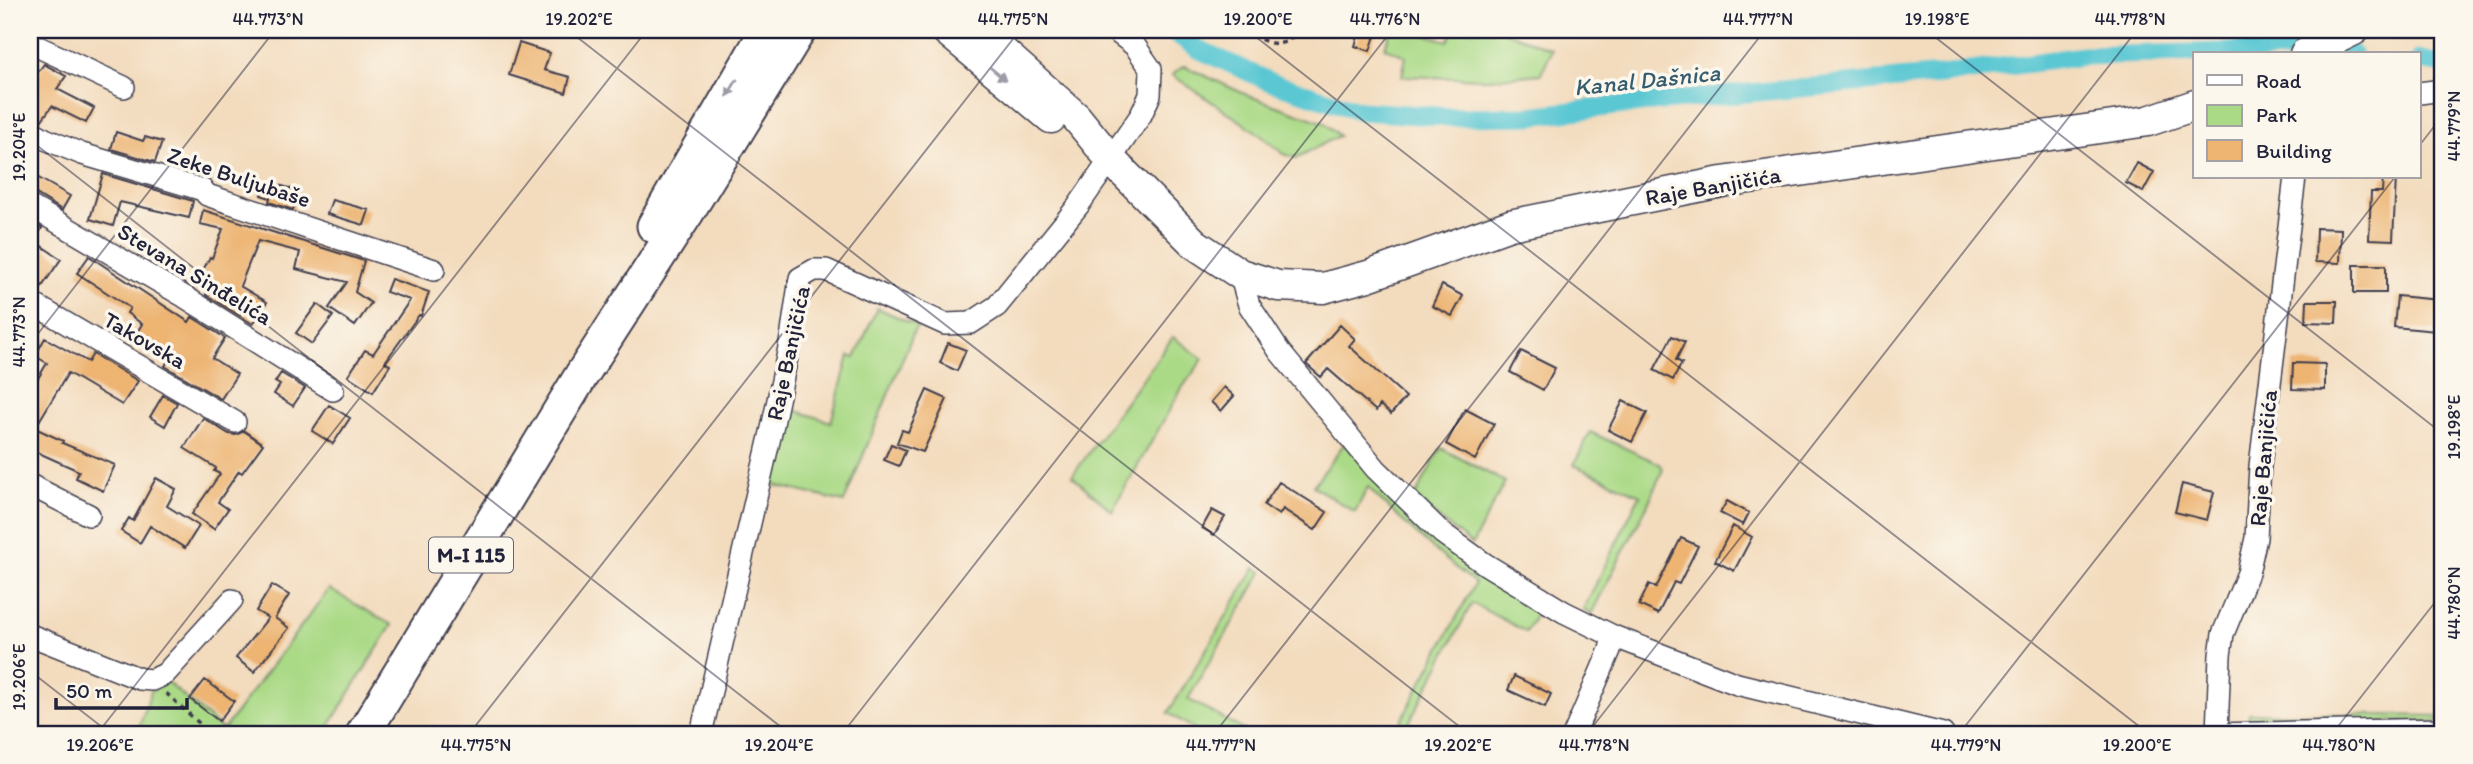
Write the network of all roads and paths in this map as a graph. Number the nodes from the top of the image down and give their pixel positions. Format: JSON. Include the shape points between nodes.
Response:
{"nodes":[{"id":1,"x":791,"y":30,"type":"edge"},
{"id":2,"x":946,"y":30,"type":"edge"},
{"id":3,"x":978,"y":30,"type":"edge"},
{"id":4,"x":1114,"y":30,"type":"edge"},
{"id":5,"x":1243,"y":30,"type":"edge"},
{"id":6,"x":1299,"y":30,"type":"edge"},
{"id":7,"x":2350,"y":31,"type":"edge"},
{"id":8,"x":30,"y":43,"type":"edge"},
{"id":9,"x":2309,"y":52,"type":"edge"},
{"id":10,"x":124,"y":88,"type":"dead end"},
{"id":11,"x":2443,"y":90,"type":"edge"},
{"id":12,"x":2420,"y":93,"type":"edge"},
{"id":13,"x":2193,"y":106,"type":"edge"},
{"id":14,"x":30,"y":130,"type":"edge"},
{"id":15,"x":1111,"y":160,"type":"junction"},
{"id":16,"x":2295,"y":178,"type":"edge"},
{"id":17,"x":30,"y":206,"type":"edge"},
{"id":18,"x":434,"y":270,"type":"dead end"},
{"id":19,"x":1240,"y":274,"type":"junction"},
{"id":20,"x":30,"y":302,"type":"edge"},
{"id":21,"x":333,"y":390,"type":"dead end"},
{"id":22,"x":234,"y":422,"type":"dead end"},
{"id":23,"x":30,"y":485,"type":"edge"},
{"id":24,"x":89,"y":514,"type":"dead end"},
{"id":25,"x":232,"y":600,"type":"dead end"},
{"id":26,"x":30,"y":635,"type":"edge"},
{"id":27,"x":1613,"y":636,"type":"junction"},
{"id":28,"x":152,"y":680,"type":"junction"},
{"id":29,"x":2443,"y":729,"type":"edge"},
{"id":30,"x":211,"y":734,"type":"edge"},
{"id":31,"x":363,"y":734,"type":"edge"},
{"id":32,"x":701,"y":734,"type":"edge"},
{"id":33,"x":1574,"y":734,"type":"edge"},
{"id":34,"x":1943,"y":734,"type":"edge"},
{"id":35,"x":2215,"y":734,"type":"edge"}],
"edges":[{"from":1,"to":31,"type":"main road","number":"M-I 115","via":[[686,214],[580,376]]},
{"from":2,"to":15,"type":"main road","one_way":true,"via":[[1037,107]]},
{"from":3,"to":15,"type":"main road","via":[[1076,117]]},
{"from":4,"to":15,"type":"street","name":"Raje Banjičića","via":[[1146,60],[1152,79],[1141,115]]},
{"from":5,"to":6,"type":"path","via":[[1275,44],[1287,42]]},
{"from":7,"to":9,"type":"main road"},
{"from":8,"to":10,"type":"street"},
{"from":11,"to":12,"type":"street"},
{"from":13,"to":19,"type":"main road","name":"Raje Banjičića","via":[[2148,121],[1722,182],[1510,225],[1323,288],[1279,286]]},
{"from":14,"to":18,"type":"street","name":"Zeke Buljubaše","via":[[82,154],[203,190]]},
{"from":15,"to":19,"type":"main road","name":"Raje Banjičića","via":[[1195,244]]},
{"from":15,"to":32,"type":"street","name":"Raje Banjičića","via":[[1010,291],[971,323],[945,324],[826,270],[814,270],[800,278],[773,424]]},
{"from":16,"to":35,"type":"street","name":"Raje Banjičića","via":[[2260,466],[2256,538],[2248,573],[2223,634]]},
{"from":17,"to":21,"type":"street","name":"Stevana Sinđelića"},
{"from":19,"to":27,"type":"street","via":[[1248,305],[1279,351],[1406,500],[1485,564]]},
{"from":20,"to":22,"type":"street","name":"Takovska"},
{"from":23,"to":24,"type":"street"},
{"from":25,"to":28,"type":"street","via":[[165,674]]},
{"from":26,"to":28,"type":"street","via":[[127,675]]},
{"from":27,"to":33,"type":"street"},
{"from":27,"to":34,"type":"street","via":[[1737,684]]},
{"from":28,"to":30,"type":"path"},
{"from":29,"to":35,"type":"street","name":"Raje Banjičića"}]}
